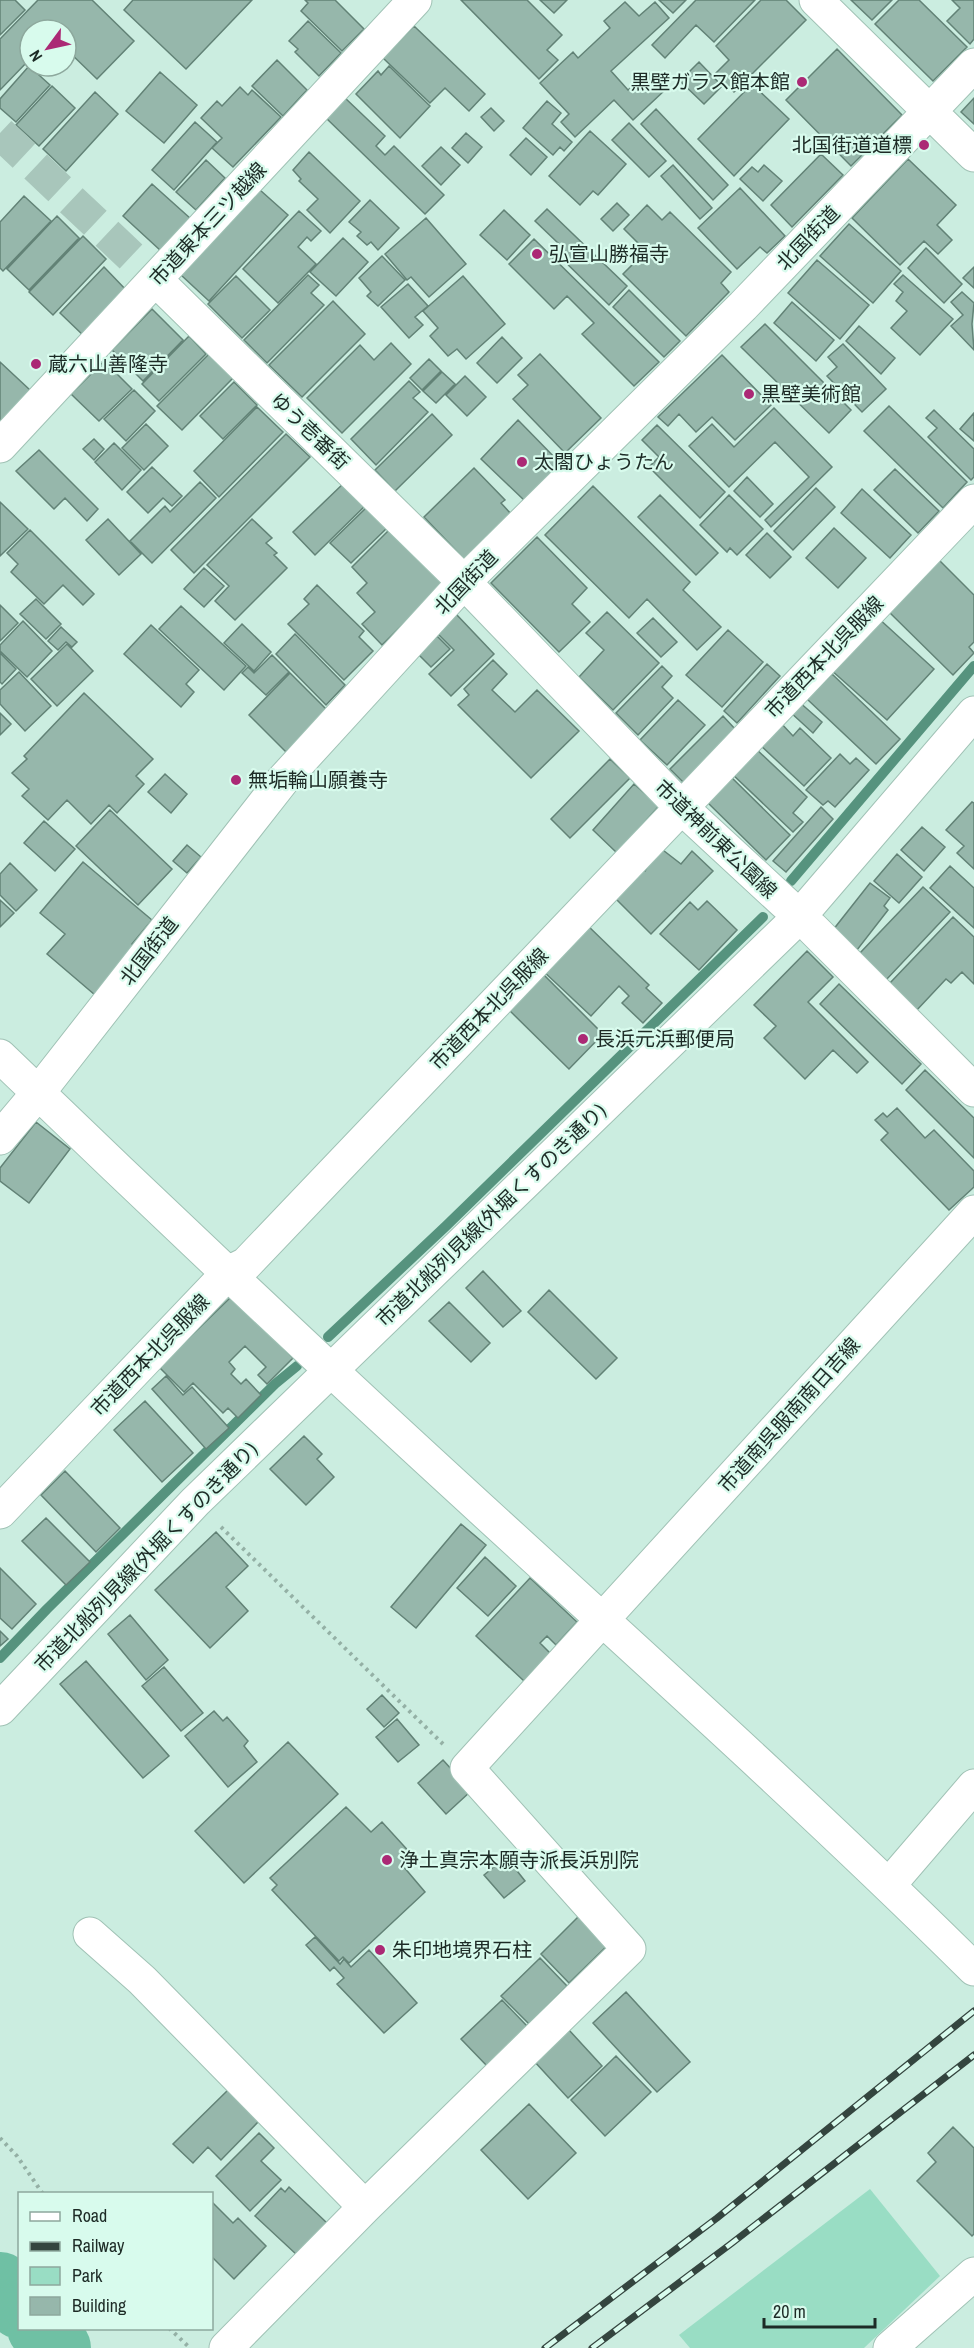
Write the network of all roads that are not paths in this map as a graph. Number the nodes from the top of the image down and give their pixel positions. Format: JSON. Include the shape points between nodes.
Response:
{"nodes":[{"id":1,"x":415,"y":0,"type":"edge"},
{"id":2,"x":816,"y":0,"type":"edge"},
{"id":3,"x":974,"y":65,"type":"edge"},
{"id":4,"x":929,"y":111,"type":"junction"},
{"id":5,"x":974,"y":155,"type":"edge"},
{"id":6,"x":156,"y":280,"type":"junction"},
{"id":7,"x":0,"y":446,"type":"edge"},
{"id":8,"x":974,"y":501,"type":"edge"},
{"id":9,"x":464,"y":582,"type":"junction"},
{"id":10,"x":974,"y":713,"type":"edge"},
{"id":11,"x":681,"y":807,"type":"junction"},
{"id":12,"x":798,"y":918,"type":"junction"},
{"id":13,"x":0,"y":1056,"type":"edge"},
{"id":14,"x":974,"y":1090,"type":"edge"},
{"id":15,"x":38,"y":1093,"type":"junction"},
{"id":16,"x":0,"y":1138,"type":"edge"},
{"id":17,"x":974,"y":1212,"type":"edge"},
{"id":18,"x":228,"y":1273,"type":"junction"},
{"id":19,"x":332,"y":1369,"type":"junction"},
{"id":20,"x":0,"y":1512,"type":"edge"},
{"id":21,"x":603,"y":1619,"type":"junction"},
{"id":22,"x":0,"y":1709,"type":"edge"},
{"id":23,"x":974,"y":1786,"type":"edge"},
{"id":24,"x":889,"y":1885,"type":"junction"},
{"id":25,"x":90,"y":1934,"type":"dead end"},
{"id":26,"x":974,"y":1969,"type":"edge"},
{"id":27,"x":365,"y":2207,"type":"junction"},
{"id":28,"x":974,"y":2274,"type":"edge"},
{"id":29,"x":226,"y":2348,"type":"edge"},
{"id":30,"x":890,"y":2348,"type":"edge"}],
"edges":[{"from":1,"to":6,"type":"street","name":"市道東本三ツ越線"},
{"from":2,"to":4,"type":"street"},
{"from":3,"to":4,"type":"street","name":"北国街道"},
{"from":4,"to":5,"type":"street"},
{"from":4,"to":9,"type":"street","name":"北国街道","via":[[743,306]]},
{"from":6,"to":7,"type":"street","name":"市道東本三ツ越線"},
{"from":6,"to":9,"type":"street","name":"ゆう壱番街"},
{"from":8,"to":11,"type":"street","name":"市道西本北呉服線"},
{"from":9,"to":11,"type":"street","name":"市道神前東公園線"},
{"from":9,"to":15,"type":"street","name":"北国街道","via":[[282,781]]},
{"from":10,"to":12,"type":"street","name":"市道北船列見線(外堀くすのき通り)"},
{"from":11,"to":12,"type":"street","name":"市道神前東公園線"},
{"from":11,"to":18,"type":"street","name":"市道西本北呉服線","via":[[246,1264]]},
{"from":12,"to":14,"type":"street","name":"市道神前東公園線"},
{"from":12,"to":19,"type":"street","name":"市道北船列見線(外堀くすのき通り)"},
{"from":13,"to":15,"type":"street"},
{"from":15,"to":16,"type":"street","name":"北国街道"},
{"from":15,"to":18,"type":"street"},
{"from":17,"to":21,"type":"street","name":"市道南呉服南南日吉線"},
{"from":18,"to":19,"type":"street"},
{"from":18,"to":20,"type":"street","name":"市道西本北呉服線"},
{"from":19,"to":21,"type":"street"},
{"from":19,"to":22,"type":"street","name":"市道北船列見線(外堀くすのき通り)","via":[[195,1502]]},
{"from":21,"to":24,"type":"street"},
{"from":21,"to":27,"type":"street","name":"市道南呉服南南日吉線","via":[[467,1768],[629,1949]]},
{"from":23,"to":24,"type":"street"},
{"from":24,"to":26,"type":"street"},
{"from":25,"to":27,"type":"street","via":[[142,1980]]},
{"from":27,"to":29,"type":"street"},
{"from":28,"to":30,"type":"street"}]}
